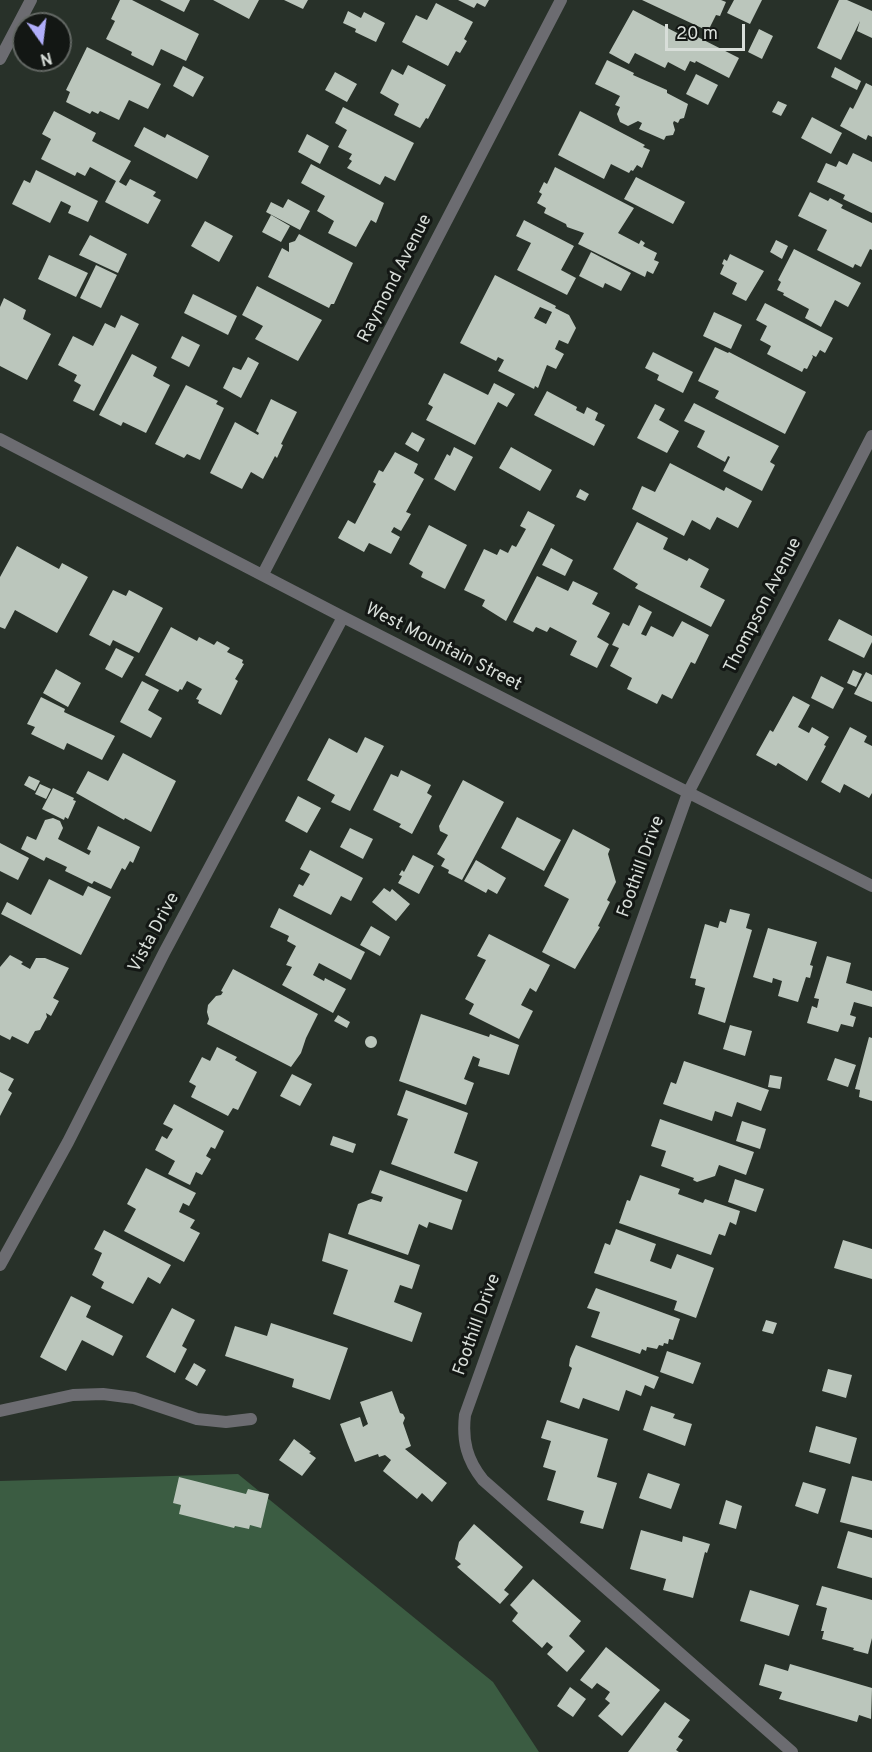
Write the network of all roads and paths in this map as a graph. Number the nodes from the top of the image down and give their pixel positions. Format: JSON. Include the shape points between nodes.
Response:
{"nodes":[{"id":1,"x":31,"y":0,"type":"edge"},
{"id":2,"x":561,"y":0,"type":"edge"},
{"id":3,"x":0,"y":59,"type":"edge"},
{"id":4,"x":872,"y":436,"type":"edge"},
{"id":5,"x":0,"y":439,"type":"edge"},
{"id":6,"x":263,"y":574,"type":"junction"},
{"id":7,"x":343,"y":617,"type":"junction"},
{"id":8,"x":688,"y":793,"type":"junction"},
{"id":9,"x":872,"y":886,"type":"edge"},
{"id":10,"x":0,"y":1265,"type":"edge"},
{"id":11,"x":0,"y":1411,"type":"edge"},
{"id":12,"x":250,"y":1419,"type":"dead end"},
{"id":13,"x":792,"y":1752,"type":"edge"}],
"edges":[{"from":1,"to":3,"type":"street"},
{"from":2,"to":6,"type":"street","name":"Raymond Avenue"},
{"from":4,"to":8,"type":"street","name":"Thompson Avenue"},
{"from":5,"to":6,"type":"street","name":"West Mountain Street"},
{"from":6,"to":7,"type":"street","name":"West Mountain Street"},
{"from":7,"to":8,"type":"street","name":"West Mountain Street"},
{"from":7,"to":10,"type":"street","name":"Vista Drive"},
{"from":8,"to":9,"type":"street","name":"West Mountain Street"},
{"from":8,"to":13,"type":"street","name":"Foothill Drive","via":[[465,1415],[463,1433],[472,1467],[483,1480]]},
{"from":11,"to":12,"type":"street","via":[[73,1395],[104,1394],[134,1398],[197,1419]]}]}
